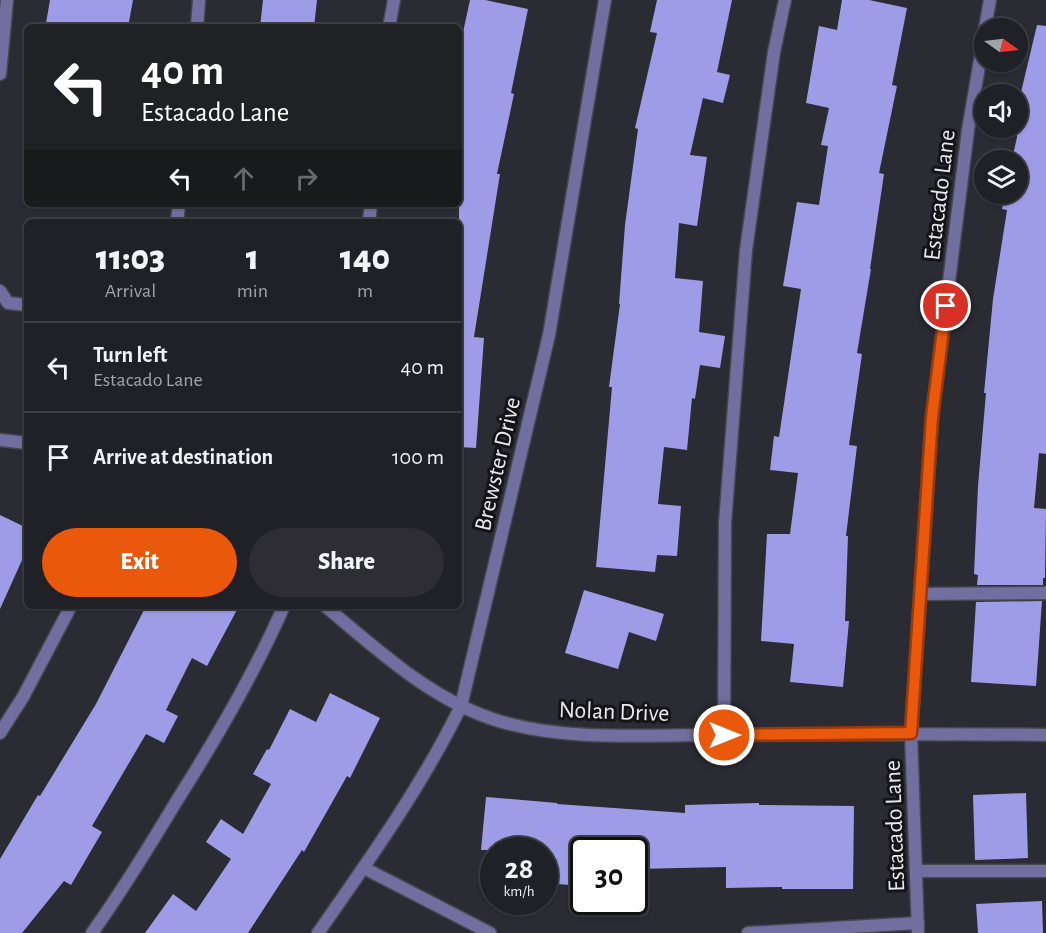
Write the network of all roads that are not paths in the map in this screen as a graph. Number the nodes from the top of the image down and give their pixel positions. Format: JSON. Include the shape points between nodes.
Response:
{"nodes":[{"id":1,"x":7,"y":0,"type":"edge"},
{"id":2,"x":199,"y":0,"type":"edge"},
{"id":3,"x":394,"y":0,"type":"edge"},
{"id":4,"x":605,"y":0,"type":"edge"},
{"id":5,"x":784,"y":0,"type":"edge"},
{"id":6,"x":990,"y":0,"type":"edge"},
{"id":7,"x":987,"y":18,"type":"edge"},
{"id":8,"x":197,"y":24,"type":"edge"},
{"id":9,"x":390,"y":24,"type":"edge"},
{"id":10,"x":978,"y":72,"type":"edge"},
{"id":11,"x":0,"y":74,"type":"edge"},
{"id":12,"x":0,"y":291,"type":"edge"},
{"id":13,"x":24,"y":305,"type":"edge"},
{"id":14,"x":0,"y":440,"type":"edge"},
{"id":15,"x":24,"y":443,"type":"edge"},
{"id":16,"x":1046,"y":593,"type":"edge"},
{"id":17,"x":921,"y":594,"type":"junction"},
{"id":18,"x":69,"y":609,"type":"edge"},
{"id":19,"x":283,"y":609,"type":"edge"},
{"id":20,"x":329,"y":609,"type":"edge"},
{"id":21,"x":461,"y":706,"type":"junction"},
{"id":22,"x":0,"y":732,"type":"edge"},
{"id":23,"x":911,"y":733,"type":"junction"},
{"id":24,"x":724,"y":735,"type":"junction"},
{"id":25,"x":1046,"y":735,"type":"edge"},
{"id":26,"x":364,"y":868,"type":"junction"},
{"id":27,"x":916,"y":871,"type":"junction"},
{"id":28,"x":1046,"y":871,"type":"edge"},
{"id":29,"x":918,"y":928,"type":"edge"},
{"id":30,"x":92,"y":933,"type":"edge"},
{"id":31,"x":318,"y":933,"type":"edge"},
{"id":32,"x":490,"y":933,"type":"edge"},
{"id":33,"x":748,"y":933,"type":"edge"}],
"edges":[{"from":1,"to":11,"type":"street"},
{"from":2,"to":8,"type":"street"},
{"from":3,"to":9,"type":"street"},
{"from":4,"to":21,"type":"street","name":"Brewster Drive","via":[[549,335]]},
{"from":5,"to":24,"type":"street","via":[[746,250],[725,523]]},
{"from":6,"to":7,"type":"street"},
{"from":10,"to":17,"type":"street","name":"Estacado Lane","via":[[932,417]]},
{"from":12,"to":13,"type":"street","via":[[8,303]]},
{"from":14,"to":15,"type":"street"},
{"from":16,"to":17,"type":"street"},
{"from":17,"to":23,"type":"street","name":"Estacado Lane"},
{"from":18,"to":22,"type":"street"},
{"from":19,"to":30,"type":"street","via":[[214,741]]},
{"from":20,"to":21,"type":"street","name":"Nolan Drive","via":[[403,672]]},
{"from":21,"to":24,"type":"street","name":"Nolan Drive","via":[[502,722],[568,735]]},
{"from":21,"to":26,"type":"street","name":"Brewster Drive","via":[[441,746]]},
{"from":23,"to":24,"type":"street","name":"Nolan Drive"},
{"from":23,"to":25,"type":"street","name":"Nolan Drive"},
{"from":23,"to":27,"type":"street","name":"Estacado Lane"},
{"from":26,"to":31,"type":"street","name":"Brewster Drive"},
{"from":26,"to":32,"type":"street"},
{"from":27,"to":28,"type":"street"},
{"from":27,"to":29,"type":"street","name":"Estacado Lane"},
{"from":29,"to":33,"type":"street"}]}
